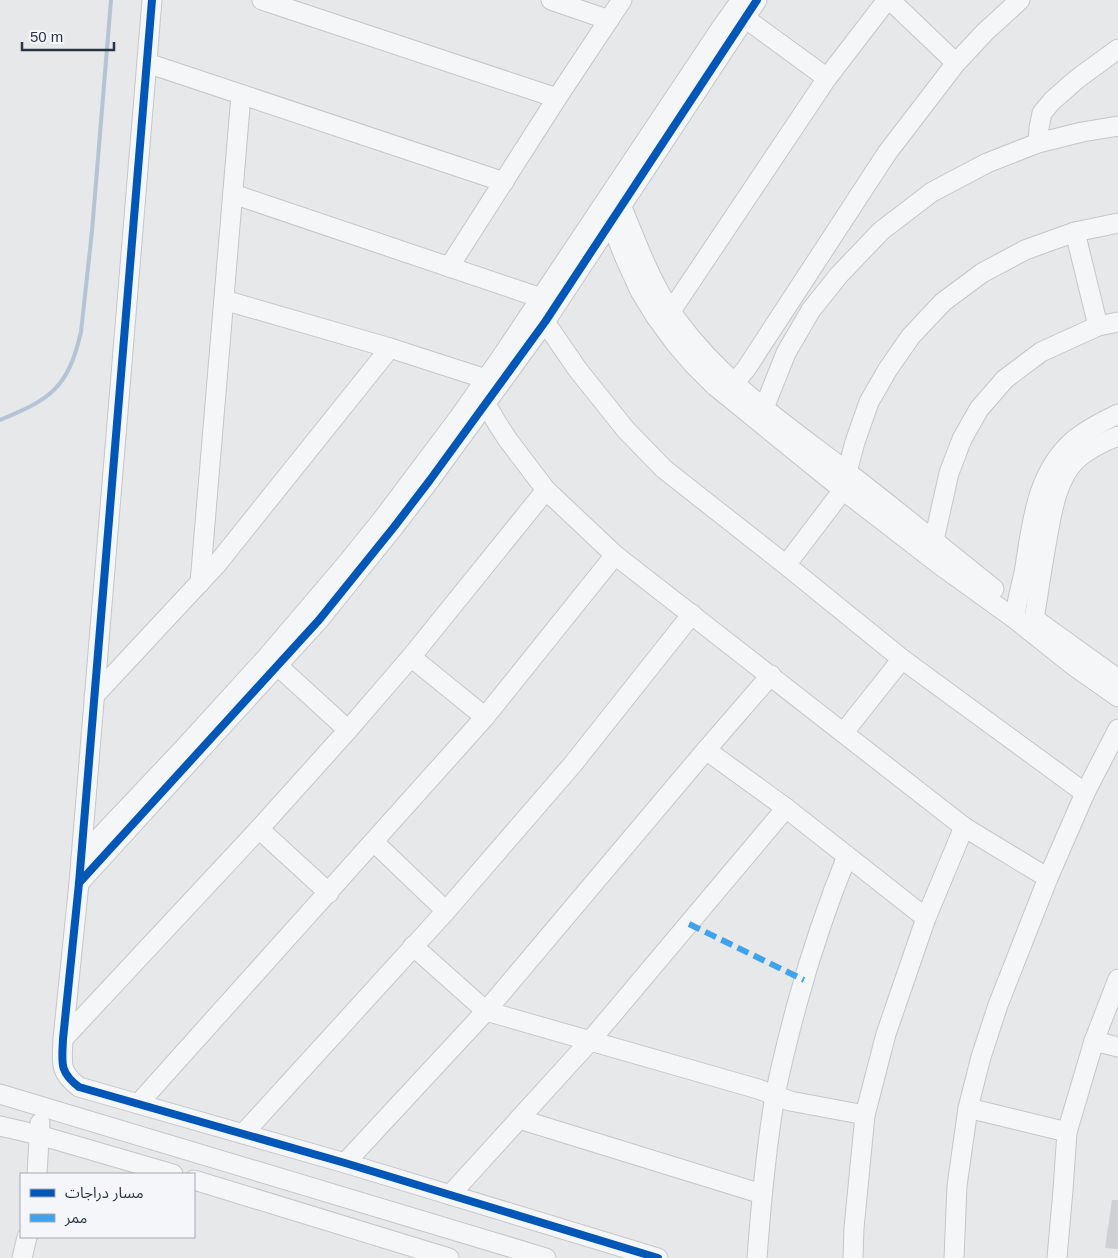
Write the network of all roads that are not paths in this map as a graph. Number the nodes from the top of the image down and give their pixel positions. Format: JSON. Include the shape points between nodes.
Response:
{"nodes":[{"id":1,"x":152,"y":0,"type":"edge"},
{"id":2,"x":262,"y":0,"type":"edge"},
{"id":3,"x":551,"y":0,"type":"edge"},
{"id":4,"x":622,"y":0,"type":"edge"},
{"id":5,"x":757,"y":0,"type":"edge"},
{"id":6,"x":888,"y":0,"type":"edge"},
{"id":7,"x":1020,"y":0,"type":"edge"},
{"id":8,"x":743,"y":9,"type":"edge"},
{"id":9,"x":609,"y":20,"type":"junction"},
{"id":10,"x":1118,"y":49,"type":"edge"},
{"id":11,"x":147,"y":63,"type":"junction"},
{"id":12,"x":956,"y":63,"type":"junction"},
{"id":13,"x":827,"y":78,"type":"junction"},
{"id":14,"x":241,"y":94,"type":"junction"},
{"id":15,"x":557,"y":98,"type":"junction"},
{"id":16,"x":1118,"y":126,"type":"edge"},
{"id":17,"x":1038,"y":143,"type":"junction"},
{"id":18,"x":504,"y":182,"type":"junction"},
{"id":19,"x":233,"y":194,"type":"junction"},
{"id":20,"x":612,"y":206,"type":"junction"},
{"id":21,"x":1118,"y":223,"type":"edge"},
{"id":22,"x":1075,"y":232,"type":"junction"},
{"id":23,"x":449,"y":268,"type":"junction"},
{"id":24,"x":541,"y":298,"type":"junction"},
{"id":25,"x":224,"y":300,"type":"junction"},
{"id":26,"x":671,"y":311,"type":"junction"},
{"id":27,"x":545,"y":322,"type":"junction"},
{"id":28,"x":1118,"y":322,"type":"edge"},
{"id":29,"x":1098,"y":326,"type":"junction"},
{"id":30,"x":390,"y":348,"type":"junction"},
{"id":31,"x":486,"y":379,"type":"junction"},
{"id":32,"x":734,"y":383,"type":"junction"},
{"id":33,"x":486,"y":404,"type":"junction"},
{"id":34,"x":764,"y":408,"type":"junction"},
{"id":35,"x":1118,"y":414,"type":"edge"},
{"id":36,"x":1118,"y":436,"type":"edge"},
{"id":37,"x":845,"y":481,"type":"junction"},
{"id":38,"x":546,"y":490,"type":"junction"},
{"id":39,"x":934,"y":540,"type":"junction"},
{"id":40,"x":365,"y":553,"type":"junction"},
{"id":41,"x":615,"y":555,"type":"junction"},
{"id":42,"x":786,"y":565,"type":"junction"},
{"id":43,"x":200,"y":583,"type":"junction"},
{"id":44,"x":1015,"y":613,"type":"junction"},
{"id":45,"x":692,"y":614,"type":"junction"},
{"id":46,"x":1032,"y":625,"type":"junction"},
{"id":47,"x":411,"y":657,"type":"junction"},
{"id":48,"x":902,"y":659,"type":"junction"},
{"id":49,"x":278,"y":666,"type":"junction"},
{"id":50,"x":771,"y":676,"type":"junction"},
{"id":51,"x":1118,"y":679,"type":"edge"},
{"id":52,"x":94,"y":696,"type":"junction"},
{"id":53,"x":1118,"y":697,"type":"edge"},
{"id":54,"x":486,"y":717,"type":"junction"},
{"id":55,"x":1118,"y":729,"type":"edge"},
{"id":56,"x":348,"y":730,"type":"junction"},
{"id":57,"x":844,"y":732,"type":"junction"},
{"id":58,"x":706,"y":750,"type":"junction"},
{"id":59,"x":1085,"y":793,"type":"junction"},
{"id":60,"x":786,"y":808,"type":"junction"},
{"id":61,"x":964,"y":826,"type":"junction"},
{"id":62,"x":259,"y":828,"type":"junction"},
{"id":63,"x":374,"y":842,"type":"junction"},
{"id":64,"x":847,"y":856,"type":"junction"},
{"id":65,"x":81,"y":857,"type":"junction"},
{"id":66,"x":1048,"y":878,"type":"junction"},
{"id":67,"x":79,"y":883,"type":"junction"},
{"id":68,"x":329,"y":893,"type":"junction"},
{"id":69,"x":446,"y":911,"type":"junction"},
{"id":70,"x":926,"y":918,"type":"junction"},
{"id":71,"x":413,"y":946,"type":"junction"},
{"id":72,"x":1118,"y":979,"type":"edge"},
{"id":73,"x":486,"y":1011,"type":"junction"},
{"id":74,"x":63,"y":1039,"type":"junction"},
{"id":75,"x":590,"y":1041,"type":"junction"},
{"id":76,"x":1094,"y":1041,"type":"junction"},
{"id":77,"x":1118,"y":1047,"type":"edge"},
{"id":78,"x":0,"y":1094,"type":"edge"},
{"id":79,"x":775,"y":1096,"type":"junction"},
{"id":80,"x":139,"y":1103,"type":"junction"},
{"id":81,"x":42,"y":1106,"type":"junction"},
{"id":82,"x":968,"y":1108,"type":"junction"},
{"id":83,"x":865,"y":1115,"type":"junction"},
{"id":84,"x":519,"y":1119,"type":"junction"},
{"id":85,"x":0,"y":1126,"type":"edge"},
{"id":86,"x":1067,"y":1132,"type":"junction"},
{"id":87,"x":243,"y":1134,"type":"junction"},
{"id":88,"x":39,"y":1135,"type":"junction"},
{"id":89,"x":345,"y":1164,"type":"junction"},
{"id":90,"x":37,"y":1173,"type":"edge"},
{"id":91,"x":171,"y":1173,"type":"edge"},
{"id":92,"x":195,"y":1180,"type":"edge"},
{"id":93,"x":762,"y":1194,"type":"junction"},
{"id":94,"x":450,"y":1195,"type":"junction"},
{"id":95,"x":27,"y":1238,"type":"edge"},
{"id":96,"x":22,"y":1258,"type":"edge"},
{"id":97,"x":449,"y":1258,"type":"edge"},
{"id":98,"x":546,"y":1258,"type":"edge"},
{"id":99,"x":658,"y":1258,"type":"edge"},
{"id":100,"x":757,"y":1258,"type":"edge"},
{"id":101,"x":853,"y":1258,"type":"edge"},
{"id":102,"x":954,"y":1258,"type":"edge"},
{"id":103,"x":1057,"y":1258,"type":"edge"}],
"edges":[{"from":1,"to":11,"type":"street"},
{"from":2,"to":15,"type":"street"},
{"from":3,"to":9,"type":"street"},
{"from":4,"to":9,"type":"street"},
{"from":5,"to":8,"type":"street"},
{"from":6,"to":12,"type":"street"},
{"from":6,"to":13,"type":"street"},
{"from":7,"to":12,"type":"street"},
{"from":8,"to":13,"type":"street"},
{"from":8,"to":20,"type":"street"},
{"from":9,"to":15,"type":"street"},
{"from":10,"to":17,"type":"street","via":[[1052,101],[1042,113]]},
{"from":11,"to":14,"type":"street"},
{"from":11,"to":52,"type":"street"},
{"from":12,"to":32,"type":"street","via":[[887,153]]},
{"from":13,"to":26,"type":"street"},
{"from":14,"to":18,"type":"street"},
{"from":14,"to":19,"type":"street"},
{"from":15,"to":18,"type":"street"},
{"from":16,"to":17,"type":"street"},
{"from":17,"to":34,"type":"street","via":[[987,163],[932,192],[880,231],[811,310],[786,354]]},
{"from":18,"to":23,"type":"street"},
{"from":19,"to":23,"type":"street"},
{"from":19,"to":25,"type":"street"},
{"from":20,"to":24,"type":"street"},
{"from":20,"to":26,"type":"street"},
{"from":20,"to":27,"type":"street"},
{"from":20,"to":37,"type":"street","via":[[625,258],[640,291],[665,330],[693,364],[715,386]]},
{"from":21,"to":22,"type":"street"},
{"from":22,"to":29,"type":"street"},
{"from":22,"to":37,"type":"street","via":[[1025,250],[982,273],[944,302],[911,336],[869,402]]},
{"from":23,"to":24,"type":"street"},
{"from":24,"to":31,"type":"street"},
{"from":25,"to":30,"type":"street"},
{"from":25,"to":43,"type":"street"},
{"from":26,"to":32,"type":"street","via":[[708,358]]},
{"from":27,"to":33,"type":"street"},
{"from":27,"to":42,"type":"street","via":[[626,430],[664,469]]},
{"from":28,"to":29,"type":"street"},
{"from":29,"to":39,"type":"street","via":[[1041,352],[1005,379],[979,409],[949,472]]},
{"from":30,"to":31,"type":"street"},
{"from":30,"to":43,"type":"street"},
{"from":31,"to":40,"type":"street"},
{"from":32,"to":34,"type":"street"},
{"from":33,"to":38,"type":"street","via":[[508,440]]},
{"from":33,"to":40,"type":"street","via":[[424,488]]},
{"from":34,"to":37,"type":"street"},
{"from":35,"to":44,"type":"street","via":[[1076,438],[1047,475],[1035,507]]},
{"from":36,"to":46,"type":"street","via":[[1080,458],[1069,469],[1059,488]]},
{"from":37,"to":39,"type":"street"},
{"from":37,"to":42,"type":"street"},
{"from":37,"to":44,"type":"street","via":[[933,559]]},
{"from":38,"to":41,"type":"street"},
{"from":38,"to":47,"type":"street"},
{"from":39,"to":44,"type":"street"},
{"from":40,"to":49,"type":"street","via":[[319,620]]},
{"from":40,"to":65,"type":"street"},
{"from":41,"to":45,"type":"street"},
{"from":41,"to":54,"type":"street"},
{"from":42,"to":48,"type":"street"},
{"from":43,"to":52,"type":"street"},
{"from":44,"to":46,"type":"street"},
{"from":45,"to":50,"type":"street"},
{"from":45,"to":69,"type":"street","via":[[573,764]]},
{"from":46,"to":51,"type":"street"},
{"from":46,"to":53,"type":"street","via":[[1074,666]]},
{"from":47,"to":54,"type":"street"},
{"from":47,"to":56,"type":"street"},
{"from":48,"to":57,"type":"street"},
{"from":48,"to":59,"type":"street"},
{"from":49,"to":56,"type":"street"},
{"from":49,"to":67,"type":"street"},
{"from":50,"to":57,"type":"street"},
{"from":50,"to":58,"type":"street"},
{"from":52,"to":65,"type":"street"},
{"from":54,"to":63,"type":"street"},
{"from":55,"to":59,"type":"street"},
{"from":56,"to":62,"type":"street"},
{"from":57,"to":61,"type":"street"},
{"from":58,"to":60,"type":"street"},
{"from":58,"to":73,"type":"street"},
{"from":59,"to":66,"type":"street"},
{"from":60,"to":64,"type":"street"},
{"from":60,"to":75,"type":"street"},
{"from":61,"to":66,"type":"street"},
{"from":61,"to":70,"type":"street"},
{"from":62,"to":68,"type":"street"},
{"from":62,"to":74,"type":"street"},
{"from":63,"to":68,"type":"street"},
{"from":63,"to":69,"type":"street"},
{"from":64,"to":70,"type":"street"},
{"from":64,"to":79,"type":"street","via":[[811,954]]},
{"from":65,"to":67,"type":"street"},
{"from":66,"to":82,"type":"street","via":[[998,1005]]},
{"from":67,"to":74,"type":"street"},
{"from":68,"to":80,"type":"street"},
{"from":69,"to":71,"type":"street"},
{"from":70,"to":83,"type":"street","via":[[886,1034]]},
{"from":71,"to":73,"type":"street"},
{"from":71,"to":87,"type":"street"},
{"from":72,"to":76,"type":"street"},
{"from":73,"to":75,"type":"street"},
{"from":73,"to":89,"type":"street"},
{"from":74,"to":80,"type":"street","via":[[62,1063],[70,1080],[79,1087]]},
{"from":75,"to":79,"type":"street"},
{"from":75,"to":84,"type":"street"},
{"from":76,"to":77,"type":"street"},
{"from":76,"to":86,"type":"street"},
{"from":78,"to":81,"type":"street"},
{"from":79,"to":83,"type":"street"},
{"from":79,"to":93,"type":"street"},
{"from":80,"to":87,"type":"street"},
{"from":81,"to":88,"type":"street"},
{"from":81,"to":98,"type":"street"},
{"from":82,"to":86,"type":"street"},
{"from":82,"to":102,"type":"street","via":[[957,1186]]},
{"from":83,"to":101,"type":"street"},
{"from":84,"to":93,"type":"street"},
{"from":84,"to":94,"type":"street"},
{"from":85,"to":88,"type":"street"},
{"from":86,"to":103,"type":"street"},
{"from":87,"to":89,"type":"street"},
{"from":88,"to":90,"type":"street"},
{"from":88,"to":91,"type":"street"},
{"from":89,"to":94,"type":"street"},
{"from":92,"to":97,"type":"street"},
{"from":93,"to":100,"type":"street"},
{"from":94,"to":99,"type":"street"},
{"from":95,"to":96,"type":"street"}]}
